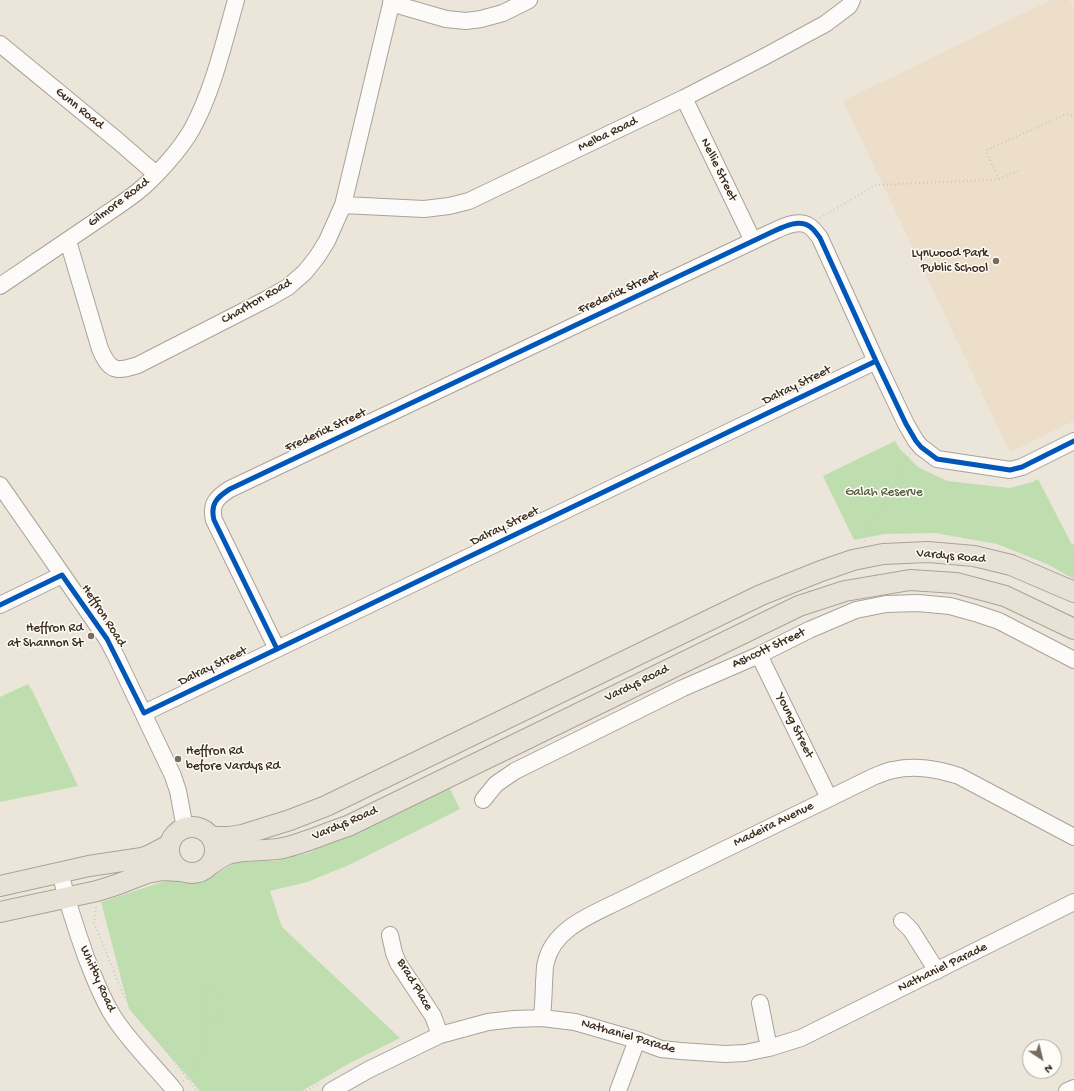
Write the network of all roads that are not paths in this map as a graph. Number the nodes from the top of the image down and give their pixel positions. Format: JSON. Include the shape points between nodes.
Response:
{"nodes":[{"id":1,"x":236,"y":0,"type":"edge"},
{"id":2,"x":529,"y":0,"type":"edge"},
{"id":3,"x":852,"y":0,"type":"edge"},
{"id":4,"x":391,"y":2,"type":"edge"},
{"id":5,"x":0,"y":44,"type":"edge"},
{"id":6,"x":684,"y":98,"type":"junction"},
{"id":7,"x":156,"y":174,"type":"junction"},
{"id":8,"x":343,"y":205,"type":"junction"},
{"id":9,"x":68,"y":240,"type":"junction"},
{"id":10,"x":753,"y":241,"type":"junction"},
{"id":11,"x":0,"y":286,"type":"edge"},
{"id":12,"x":876,"y":361,"type":"junction"},
{"id":13,"x":1074,"y":441,"type":"edge"},
{"id":14,"x":0,"y":485,"type":"edge"},
{"id":15,"x":62,"y":575,"type":"junction"},
{"id":16,"x":1074,"y":592,"type":"edge"},
{"id":17,"x":0,"y":605,"type":"edge"},
{"id":18,"x":1074,"y":629,"type":"edge"},
{"id":19,"x":277,"y":649,"type":"junction"},
{"id":20,"x":759,"y":654,"type":"junction"},
{"id":21,"x":1074,"y":660,"type":"edge"},
{"id":22,"x":144,"y":713,"type":"junction"},
{"id":23,"x":829,"y":798,"type":"junction"},
{"id":24,"x":483,"y":800,"type":"dead end"},
{"id":25,"x":185,"y":828,"type":"junction"},
{"id":26,"x":211,"y":837,"type":"junction"},
{"id":27,"x":1074,"y":837,"type":"edge"},
{"id":28,"x":169,"y":845,"type":"junction"},
{"id":29,"x":210,"y":865,"type":"junction"},
{"id":30,"x":180,"y":871,"type":"junction"},
{"id":31,"x":60,"y":872,"type":"junction"},
{"id":32,"x":0,"y":886,"type":"edge"},
{"id":33,"x":66,"y":897,"type":"junction"},
{"id":34,"x":1074,"y":902,"type":"edge"},
{"id":35,"x":0,"y":912,"type":"edge"},
{"id":36,"x":902,"y":921,"type":"dead end"},
{"id":37,"x":390,"y":935,"type":"dead end"},
{"id":38,"x":936,"y":971,"type":"junction"},
{"id":39,"x":760,"y":1003,"type":"dead end"},
{"id":40,"x":542,"y":1018,"type":"junction"},
{"id":41,"x":440,"y":1035,"type":"junction"},
{"id":42,"x":637,"y":1040,"type":"junction"},
{"id":43,"x":769,"y":1048,"type":"junction"},
{"id":44,"x":1074,"y":1088,"type":"edge"},
{"id":45,"x":175,"y":1090,"type":"edge"},
{"id":46,"x":331,"y":1091,"type":"edge"},
{"id":47,"x":618,"y":1091,"type":"edge"},
{"id":48,"x":1067,"y":1091,"type":"edge"}],
"edges":[{"from":1,"to":7,"type":"street","name":"Gilmore Road","via":[[202,108],[191,130]]},
{"from":2,"to":4,"type":"street","via":[[503,13],[466,21],[446,19]]},
{"from":3,"to":6,"type":"street","name":"Melba Road","via":[[825,24]]},
{"from":4,"to":8,"type":"street","name":"Charlton Road"},
{"from":5,"to":7,"type":"street","name":"Gunn Road"},
{"from":6,"to":8,"type":"street","name":"Melba Road","via":[[469,201],[424,209]]},
{"from":6,"to":10,"type":"street","name":"Nellie Street"},
{"from":7,"to":9,"type":"street","name":"Gilmore Road","via":[[137,192]]},
{"from":8,"to":9,"type":"street","name":"Charlton Road","via":[[317,257],[288,287],[124,370],[113,368],[105,361]]},
{"from":9,"to":11,"type":"street","name":"Gilmore Road"},
{"from":10,"to":12,"type":"street","name":"Frederick Street","via":[[787,226],[801,223],[810,226],[820,238]]},
{"from":10,"to":19,"type":"street","name":"Frederick Street","via":[[223,493],[215,504],[214,520]]},
{"from":12,"to":13,"type":"street","via":[[916,441],[936,459],[1010,470],[1022,467]]},
{"from":12,"to":19,"type":"street","name":"Dalray Street"},
{"from":14,"to":15,"type":"street","name":"Heffron Road"},
{"from":15,"to":17,"type":"street"},
{"from":15,"to":22,"type":"street","name":"Heffron Road","via":[[116,654]]},
{"from":16,"to":26,"type":"main road","name":"Vardys Road","via":[[1011,565],[974,556],[928,552],[883,554],[853,560],[760,595],[319,809],[242,835]]},
{"from":18,"to":29,"type":"main road","name":"Vardys Road","via":[[1006,596],[956,583],[910,580],[845,591],[792,609],[348,826],[283,848],[228,854]]},
{"from":19,"to":22,"type":"street","name":"Dalray Street"},
{"from":20,"to":21,"type":"street","name":"Ashcott Street","via":[[856,610],[886,604],[918,603],[950,606],[993,619]]},
{"from":20,"to":23,"type":"street","name":"Young Street"},
{"from":20,"to":24,"type":"street","name":"Ashcott Street","via":[[682,688],[515,771],[496,784]]},
{"from":22,"to":25,"type":"street","name":"Heffron Road","via":[[174,776]]},
{"from":23,"to":27,"type":"street","name":"Madeira Avenue","via":[[893,770],[931,769],[959,776]]},
{"from":23,"to":40,"type":"street","name":"Madeira Avenue","via":[[574,924],[555,942],[549,952]]},
{"from":25,"to":26,"type":"main road","via":[[204,830]]},
{"from":25,"to":28,"type":"main road","via":[[172,838]]},
{"from":26,"to":29,"type":"main road","via":[[215,852]]},
{"from":28,"to":30,"type":"main road","via":[[170,860]]},
{"from":28,"to":31,"type":"main road","via":[[142,858]]},
{"from":29,"to":30,"type":"main road","via":[[196,873]]},
{"from":30,"to":33,"type":"main road","via":[[163,870],[147,873],[97,891]]},
{"from":31,"to":32,"type":"main road"},
{"from":31,"to":33,"type":"street","name":"Whitby Road"},
{"from":33,"to":35,"type":"main road"},
{"from":33,"to":45,"type":"street","name":"Whitby Road","via":[[94,978],[113,1016]]},
{"from":34,"to":38,"type":"street","name":"Nathaniel Parade"},
{"from":36,"to":38,"type":"street","via":[[914,934]]},
{"from":37,"to":41,"type":"street","name":"Brad Place","via":[[398,963],[433,1016]]},
{"from":38,"to":43,"type":"street","name":"Nathaniel Parade","via":[[801,1038]]},
{"from":39,"to":43,"type":"street"},
{"from":40,"to":41,"type":"street","name":"Nathaniel Parade","via":[[488,1022]]},
{"from":40,"to":42,"type":"street","name":"Nathaniel Parade","via":[[575,1022]]},
{"from":41,"to":46,"type":"street","name":"Nathaniel Parade"},
{"from":42,"to":43,"type":"street","name":"Nathaniel Parade","via":[[661,1049],[725,1054]]},
{"from":42,"to":47,"type":"street"},
{"from":44,"to":48,"type":"street"}]}
